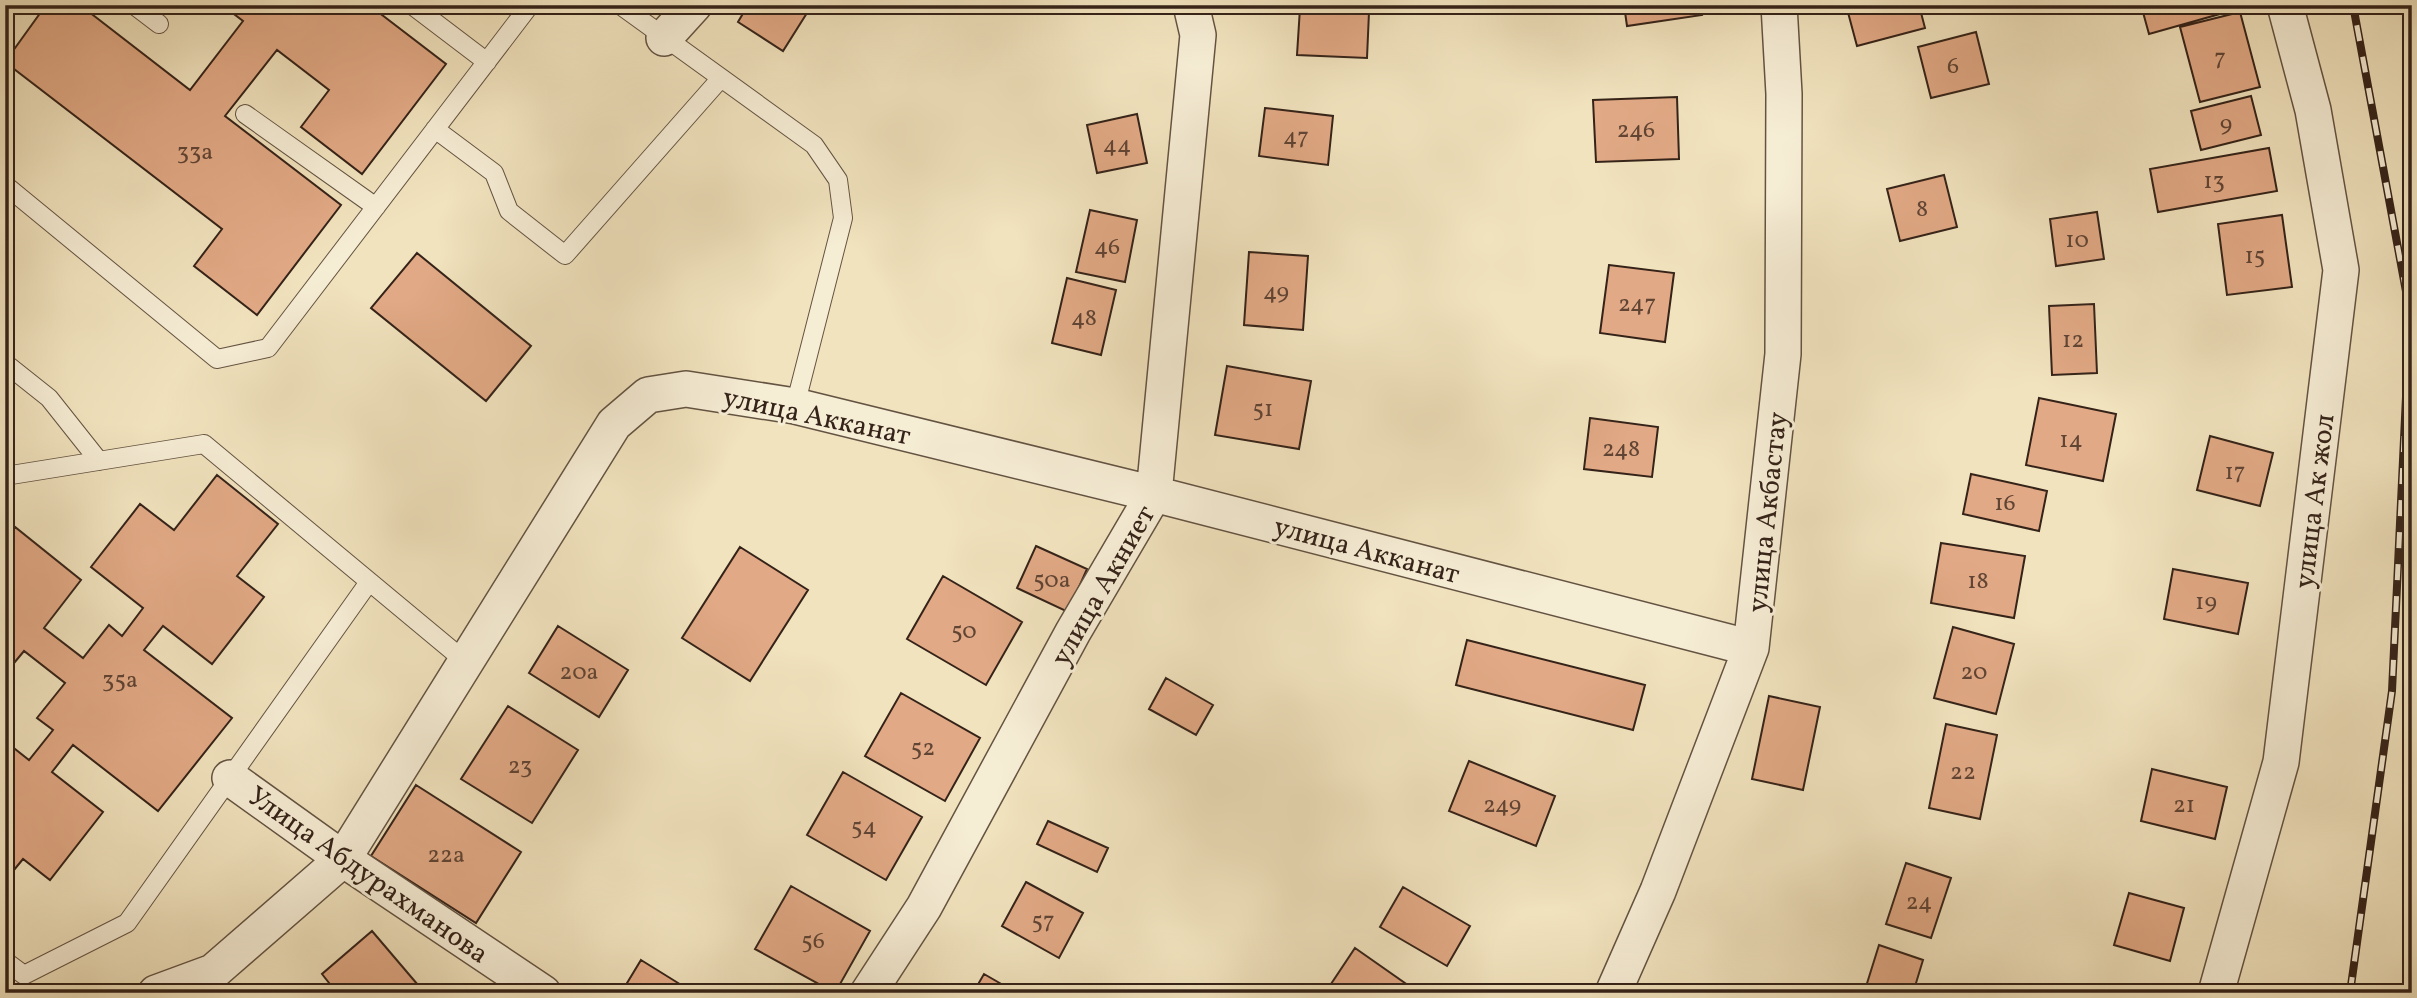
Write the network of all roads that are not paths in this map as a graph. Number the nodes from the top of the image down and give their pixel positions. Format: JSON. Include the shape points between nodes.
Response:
{"nodes":[{"id":1,"x":134,"y":5,"type":"edge"},
{"id":2,"x":412,"y":5,"type":"edge"},
{"id":3,"x":530,"y":5,"type":"edge"},
{"id":4,"x":620,"y":5,"type":"edge"},
{"id":5,"x":694,"y":5,"type":"edge"},
{"id":6,"x":1191,"y":5,"type":"edge"},
{"id":7,"x":1779,"y":5,"type":"edge"},
{"id":8,"x":2284,"y":5,"type":"edge"},
{"id":9,"x":159,"y":24,"type":"dead end"},
{"id":10,"x":664,"y":38,"type":"junction"},
{"id":11,"x":486,"y":62,"type":"junction"},
{"id":12,"x":721,"y":78,"type":"junction"},
{"id":13,"x":245,"y":114,"type":"dead end"},
{"id":14,"x":435,"y":129,"type":"junction"},
{"id":15,"x":5,"y":185,"type":"edge"},
{"id":16,"x":376,"y":207,"type":"junction"},
{"id":17,"x":5,"y":363,"type":"edge"},
{"id":18,"x":795,"y":406,"type":"junction"},
{"id":19,"x":99,"y":461,"type":"junction"},
{"id":20,"x":5,"y":476,"type":"edge"},
{"id":21,"x":1154,"y":494,"type":"junction"},
{"id":22,"x":369,"y":582,"type":"junction"},
{"id":23,"x":1751,"y":649,"type":"junction"},
{"id":24,"x":466,"y":662,"type":"junction"},
{"id":25,"x":230,"y":778,"type":"junction"},
{"id":26,"x":343,"y":859,"type":"junction"},
{"id":27,"x":5,"y":961,"type":"edge"},
{"id":28,"x":156,"y":993,"type":"edge"},
{"id":29,"x":543,"y":993,"type":"edge"},
{"id":30,"x":868,"y":993,"type":"edge"},
{"id":31,"x":1613,"y":993,"type":"edge"},
{"id":32,"x":2216,"y":993,"type":"edge"}],
"edges":[{"from":1,"to":9,"type":"lane"},
{"from":2,"to":11,"type":"lane"},
{"from":3,"to":11,"type":"lane"},
{"from":4,"to":10,"type":"lane"},
{"from":5,"to":10,"type":"street"},
{"from":6,"to":21,"type":"street","name":"улица Акниет","via":[[1198,35]]},
{"from":7,"to":23,"type":"street","name":"улица Акбастау","via":[[1784,94],[1783,354]]},
{"from":8,"to":32,"type":"street","name":"улица Ак жол","via":[[2313,110],[2341,270],[2281,762]]},
{"from":10,"to":12,"type":"lane"},
{"from":11,"to":14,"type":"lane"},
{"from":12,"to":14,"type":"lane","via":[[565,255],[509,211],[494,173]]},
{"from":12,"to":18,"type":"lane","via":[[814,145],[838,180],[844,218]]},
{"from":13,"to":16,"type":"lane"},
{"from":14,"to":16,"type":"lane"},
{"from":15,"to":16,"type":"lane","via":[[217,359],[268,348]]},
{"from":17,"to":19,"type":"lane","via":[[49,398]]},
{"from":18,"to":21,"type":"street","name":"улица Акканат"},
{"from":18,"to":24,"type":"street","name":"улица Акканат","via":[[685,389],[648,395],[614,424]]},
{"from":19,"to":20,"type":"lane"},
{"from":19,"to":22,"type":"lane","via":[[204,444]]},
{"from":21,"to":23,"type":"street","name":"улица Акканат"},
{"from":21,"to":30,"type":"street","name":"улица Акниет","via":[[1073,632],[924,907]]},
{"from":22,"to":24,"type":"lane"},
{"from":22,"to":25,"type":"lane"},
{"from":23,"to":31,"type":"street","name":"улица Акбастау","via":[[1658,891]]},
{"from":24,"to":26,"type":"street","name":"улица Акканат"},
{"from":25,"to":26,"type":"street","name":"Улица Абдурахманова"},
{"from":25,"to":27,"type":"lane","via":[[127,923],[24,975]]},
{"from":26,"to":28,"type":"street","name":"улица Акканат","via":[[214,972]]},
{"from":26,"to":29,"type":"street","name":"Улица Абдурахманова"}]}
